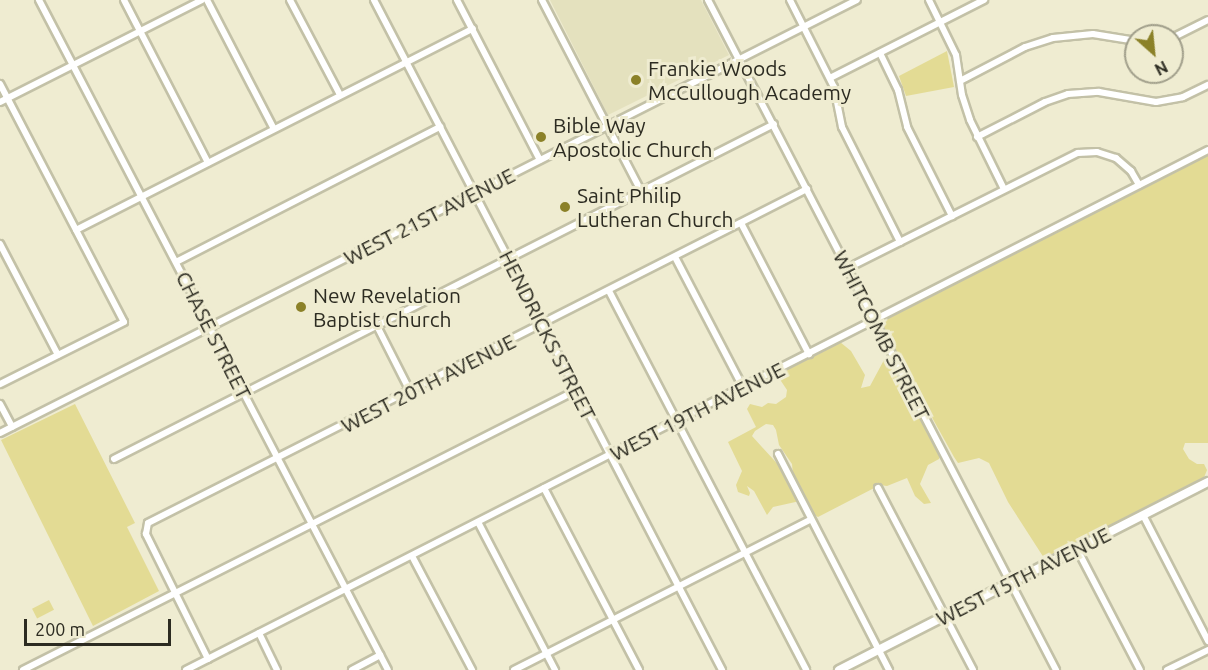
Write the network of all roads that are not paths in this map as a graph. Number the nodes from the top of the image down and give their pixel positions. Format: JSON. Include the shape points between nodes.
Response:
{"nodes":[{"id":1,"x":39,"y":0,"type":"edge"},
{"id":2,"x":123,"y":0,"type":"edge"},
{"id":3,"x":202,"y":0,"type":"edge"},
{"id":4,"x":207,"y":0,"type":"edge"},
{"id":5,"x":290,"y":0,"type":"edge"},
{"id":6,"x":374,"y":0,"type":"edge"},
{"id":7,"x":458,"y":0,"type":"edge"},
{"id":8,"x":542,"y":0,"type":"edge"},
{"id":9,"x":708,"y":0,"type":"edge"},
{"id":10,"x":790,"y":0,"type":"edge"},
{"id":11,"x":857,"y":0,"type":"edge"},
{"id":12,"x":929,"y":0,"type":"edge"},
{"id":13,"x":984,"y":0,"type":"edge"},
{"id":14,"x":1208,"y":20,"type":"edge"},
{"id":15,"x":940,"y":22,"type":"junction"},
{"id":16,"x":804,"y":27,"type":"junction"},
{"id":17,"x":472,"y":29,"type":"junction"},
{"id":18,"x":140,"y":31,"type":"junction"},
{"id":19,"x":1184,"y":32,"type":"edge"},
{"id":20,"x":1124,"y":39,"type":"edge"},
{"id":21,"x":880,"y":53,"type":"junction"},
{"id":22,"x":740,"y":59,"type":"junction"},
{"id":23,"x":406,"y":62,"type":"junction"},
{"id":24,"x":73,"y":65,"type":"junction"},
{"id":25,"x":830,"y":78,"type":"junction"},
{"id":26,"x":960,"y":81,"type":"junction"},
{"id":27,"x":0,"y":84,"type":"edge"},
{"id":28,"x":1208,"y":85,"type":"edge"},
{"id":29,"x":340,"y":95,"type":"junction"},
{"id":30,"x":7,"y":98,"type":"junction"},
{"id":31,"x":0,"y":102,"type":"edge"},
{"id":32,"x":774,"y":124,"type":"junction"},
{"id":33,"x":607,"y":126,"type":"junction"},
{"id":34,"x":440,"y":127,"type":"junction"},
{"id":35,"x":274,"y":129,"type":"junction"},
{"id":36,"x":977,"y":137,"type":"junction"},
{"id":37,"x":1208,"y":150,"type":"edge"},
{"id":38,"x":540,"y":160,"type":"junction"},
{"id":39,"x":208,"y":163,"type":"junction"},
{"id":40,"x":1139,"y":185,"type":"junction"},
{"id":41,"x":807,"y":189,"type":"junction"},
{"id":42,"x":1004,"y":189,"type":"junction"},
{"id":43,"x":641,"y":191,"type":"junction"},
{"id":44,"x":475,"y":193,"type":"junction"},
{"id":45,"x":142,"y":196,"type":"junction"},
{"id":46,"x":952,"y":216,"type":"junction"},
{"id":47,"x":741,"y":223,"type":"junction"},
{"id":48,"x":76,"y":230,"type":"junction"},
{"id":49,"x":900,"y":242,"type":"junction"},
{"id":50,"x":0,"y":244,"type":"edge"},
{"id":51,"x":675,"y":256,"type":"junction"},
{"id":52,"x":509,"y":258,"type":"junction"},
{"id":53,"x":176,"y":262,"type":"junction"},
{"id":54,"x":848,"y":268,"type":"junction"},
{"id":55,"x":609,"y":291,"type":"junction"},
{"id":56,"x":874,"y":320,"type":"junction"},
{"id":57,"x":543,"y":324,"type":"junction"},
{"id":58,"x":376,"y":326,"type":"junction"},
{"id":59,"x":210,"y":327,"type":"junction"},
{"id":60,"x":809,"y":354,"type":"junction"},
{"id":61,"x":58,"y":355,"type":"junction"},
{"id":62,"x":0,"y":384,"type":"edge"},
{"id":63,"x":743,"y":387,"type":"junction"},
{"id":64,"x":577,"y":390,"type":"junction"},
{"id":65,"x":410,"y":392,"type":"junction"},
{"id":66,"x":244,"y":393,"type":"junction"},
{"id":67,"x":0,"y":404,"type":"edge"},
{"id":68,"x":676,"y":421,"type":"junction"},
{"id":69,"x":12,"y":427,"type":"junction"},
{"id":70,"x":0,"y":433,"type":"edge"},
{"id":71,"x":778,"y":454,"type":"dead end"},
{"id":72,"x":610,"y":455,"type":"junction"},
{"id":73,"x":114,"y":459,"type":"dead end"},
{"id":74,"x":278,"y":459,"type":"junction"},
{"id":75,"x":1208,"y":482,"type":"edge"},
{"id":76,"x":544,"y":488,"type":"junction"},
{"id":77,"x":878,"y":488,"type":"dead end"},
{"id":78,"x":1143,"y":515,"type":"junction"},
{"id":79,"x":811,"y":519,"type":"junction"},
{"id":80,"x":478,"y":522,"type":"junction"},
{"id":81,"x":312,"y":525,"type":"junction"},
{"id":82,"x":1077,"y":549,"type":"junction"},
{"id":83,"x":745,"y":553,"type":"junction"},
{"id":84,"x":412,"y":556,"type":"junction"},
{"id":85,"x":1011,"y":582,"type":"junction"},
{"id":86,"x":679,"y":587,"type":"junction"},
{"id":87,"x":346,"y":589,"type":"junction"},
{"id":88,"x":176,"y":593,"type":"junction"},
{"id":89,"x":945,"y":616,"type":"junction"},
{"id":90,"x":612,"y":619,"type":"junction"},
{"id":91,"x":259,"y":633,"type":"junction"},
{"id":92,"x":1208,"y":641,"type":"edge"},
{"id":93,"x":879,"y":650,"type":"junction"},
{"id":94,"x":1208,"y":650,"type":"edge"},
{"id":95,"x":546,"y":654,"type":"junction"},
{"id":96,"x":380,"y":655,"type":"junction"},
{"id":97,"x":208,"y":659,"type":"junction"},
{"id":98,"x":22,"y":670,"type":"edge"},
{"id":99,"x":186,"y":670,"type":"edge"},
{"id":100,"x":278,"y":670,"type":"edge"},
{"id":101,"x":352,"y":670,"type":"edge"},
{"id":102,"x":388,"y":670,"type":"edge"},
{"id":103,"x":472,"y":670,"type":"edge"},
{"id":104,"x":514,"y":670,"type":"edge"},
{"id":105,"x":555,"y":670,"type":"edge"},
{"id":106,"x":639,"y":670,"type":"edge"},
{"id":107,"x":722,"y":670,"type":"edge"},
{"id":108,"x":806,"y":670,"type":"edge"},
{"id":109,"x":839,"y":670,"type":"edge"},
{"id":110,"x":889,"y":670,"type":"edge"},
{"id":111,"x":973,"y":670,"type":"edge"},
{"id":112,"x":1056,"y":670,"type":"edge"},
{"id":113,"x":1140,"y":670,"type":"edge"},
{"id":114,"x":1167,"y":670,"type":"edge"}],
"edges":[{"from":1,"to":24,"type":"street","name":"CHASE STREET"},
{"from":2,"to":18,"type":"street"},
{"from":3,"to":18,"type":"street"},
{"from":4,"to":35,"type":"street"},
{"from":5,"to":29,"type":"street"},
{"from":6,"to":23,"type":"street","name":"HENDRICKS STREET"},
{"from":7,"to":17,"type":"street"},
{"from":8,"to":33,"type":"street"},
{"from":9,"to":22,"type":"street","name":"WHITCOMB STREET"},
{"from":10,"to":16,"type":"street"},
{"from":11,"to":16,"type":"street","name":"WEST 21ST AVENUE"},
{"from":12,"to":15,"type":"street"},
{"from":13,"to":15,"type":"street"},
{"from":14,"to":19,"type":"street"},
{"from":15,"to":21,"type":"street"},
{"from":15,"to":26,"type":"street","via":[[957,56]]},
{"from":16,"to":22,"type":"street","name":"WEST 21ST AVENUE"},
{"from":16,"to":25,"type":"street"},
{"from":17,"to":23,"type":"street"},
{"from":17,"to":38,"type":"street"},
{"from":18,"to":24,"type":"street"},
{"from":18,"to":39,"type":"street"},
{"from":20,"to":26,"type":"street","via":[[1093,33],[1053,38],[1025,47]]},
{"from":21,"to":25,"type":"street"},
{"from":21,"to":46,"type":"street","via":[[898,90],[905,123]]},
{"from":22,"to":32,"type":"street","name":"WHITCOMB STREET"},
{"from":22,"to":33,"type":"street","name":"WEST 21ST AVENUE"},
{"from":23,"to":29,"type":"street"},
{"from":23,"to":34,"type":"street","name":"HENDRICKS STREET"},
{"from":24,"to":30,"type":"street"},
{"from":24,"to":45,"type":"street","name":"CHASE STREET"},
{"from":25,"to":49,"type":"street","via":[[842,127]]},
{"from":26,"to":36,"type":"street"},
{"from":27,"to":30,"type":"street"},
{"from":28,"to":36,"type":"street","via":[[1183,97],[1156,102],[1099,92],[1068,94]]},
{"from":29,"to":35,"type":"street"},
{"from":30,"to":31,"type":"street"},
{"from":30,"to":48,"type":"street"},
{"from":32,"to":41,"type":"street","name":"WHITCOMB STREET"},
{"from":32,"to":43,"type":"street"},
{"from":33,"to":38,"type":"street","name":"WEST 21ST AVENUE"},
{"from":33,"to":43,"type":"street"},
{"from":34,"to":44,"type":"street","name":"HENDRICKS STREET"},
{"from":34,"to":53,"type":"street"},
{"from":35,"to":39,"type":"street"},
{"from":36,"to":42,"type":"street"},
{"from":37,"to":40,"type":"street","name":"WEST 19TH AVENUE"},
{"from":38,"to":44,"type":"street","name":"WEST 21ST AVENUE"},
{"from":39,"to":45,"type":"street"},
{"from":40,"to":42,"type":"street","via":[[1121,161],[1091,151],[1066,157]]},
{"from":40,"to":56,"type":"street","name":"WEST 19TH AVENUE"},
{"from":41,"to":47,"type":"street","name":"WEST 20TH AVENUE"},
{"from":41,"to":54,"type":"street","name":"WHITCOMB STREET"},
{"from":42,"to":46,"type":"street"},
{"from":43,"to":52,"type":"street"},
{"from":44,"to":52,"type":"street","name":"HENDRICKS STREET"},
{"from":44,"to":59,"type":"street","name":"WEST 21ST AVENUE"},
{"from":45,"to":48,"type":"street"},
{"from":45,"to":53,"type":"street","name":"CHASE STREET"},
{"from":46,"to":49,"type":"street"},
{"from":47,"to":51,"type":"street","name":"WEST 20TH AVENUE"},
{"from":47,"to":60,"type":"street"},
{"from":48,"to":61,"type":"street","via":[[124,322]]},
{"from":49,"to":54,"type":"street"},
{"from":50,"to":61,"type":"street"},
{"from":51,"to":55,"type":"street","name":"WEST 20TH AVENUE"},
{"from":51,"to":63,"type":"street"},
{"from":52,"to":57,"type":"street","name":"HENDRICKS STREET"},
{"from":52,"to":58,"type":"street"},
{"from":53,"to":59,"type":"street","name":"CHASE STREET"},
{"from":54,"to":56,"type":"street","name":"WHITCOMB STREET"},
{"from":55,"to":57,"type":"street","name":"WEST 20TH AVENUE"},
{"from":55,"to":68,"type":"street"},
{"from":56,"to":60,"type":"street","name":"WEST 19TH AVENUE"},
{"from":56,"to":85,"type":"street","name":"WHITCOMB STREET"},
{"from":57,"to":64,"type":"street","name":"HENDRICKS STREET"},
{"from":57,"to":65,"type":"street","name":"WEST 20TH AVENUE"},
{"from":58,"to":65,"type":"street"},
{"from":58,"to":66,"type":"street"},
{"from":59,"to":66,"type":"street","name":"CHASE STREET"},
{"from":59,"to":69,"type":"street","name":"WEST 21ST AVENUE"},
{"from":60,"to":63,"type":"street","name":"WEST 19TH AVENUE"},
{"from":61,"to":62,"type":"street"},
{"from":63,"to":68,"type":"street","name":"WEST 19TH AVENUE"},
{"from":64,"to":72,"type":"street","name":"HENDRICKS STREET"},
{"from":64,"to":81,"type":"street"},
{"from":65,"to":74,"type":"street","name":"WEST 20TH AVENUE"},
{"from":66,"to":73,"type":"street"},
{"from":66,"to":74,"type":"street","name":"CHASE STREET"},
{"from":67,"to":69,"type":"street"},
{"from":68,"to":72,"type":"street","name":"WEST 19TH AVENUE"},
{"from":68,"to":83,"type":"street"},
{"from":69,"to":70,"type":"street","name":"WEST 21ST AVENUE"},
{"from":71,"to":79,"type":"street"},
{"from":72,"to":76,"type":"street","name":"WEST 19TH AVENUE"},
{"from":72,"to":86,"type":"street","name":"HENDRICKS STREET"},
{"from":74,"to":81,"type":"street","name":"CHASE STREET"},
{"from":74,"to":88,"type":"street","name":"WEST 20TH AVENUE","via":[[146,527]]},
{"from":75,"to":78,"type":"main road","name":"WEST 15TH AVENUE"},
{"from":76,"to":80,"type":"street","name":"WEST 19TH AVENUE"},
{"from":76,"to":90,"type":"street"},
{"from":77,"to":89,"type":"street"},
{"from":78,"to":82,"type":"main road","name":"WEST 15TH AVENUE"},
{"from":78,"to":92,"type":"street"},
{"from":79,"to":83,"type":"street"},
{"from":79,"to":93,"type":"street"},
{"from":80,"to":84,"type":"street","name":"WEST 19TH AVENUE"},
{"from":80,"to":95,"type":"street"},
{"from":81,"to":87,"type":"street","name":"CHASE STREET"},
{"from":81,"to":88,"type":"street"},
{"from":82,"to":85,"type":"main road","name":"WEST 15TH AVENUE"},
{"from":82,"to":113,"type":"street"},
{"from":83,"to":86,"type":"street"},
{"from":83,"to":108,"type":"street"},
{"from":84,"to":87,"type":"street","name":"WEST 19TH AVENUE"},
{"from":84,"to":103,"type":"street"},
{"from":85,"to":89,"type":"main road","name":"WEST 15TH AVENUE"},
{"from":85,"to":112,"type":"street","name":"WHITCOMB STREET"},
{"from":86,"to":90,"type":"street"},
{"from":86,"to":107,"type":"street","name":"HENDRICKS STREET"},
{"from":87,"to":91,"type":"street","name":"WEST 19TH AVENUE"},
{"from":87,"to":96,"type":"street","name":"CHASE STREET"},
{"from":88,"to":97,"type":"street"},
{"from":88,"to":98,"type":"street"},
{"from":89,"to":93,"type":"main road","name":"WEST 15TH AVENUE"},
{"from":89,"to":111,"type":"street"},
{"from":90,"to":95,"type":"street"},
{"from":90,"to":106,"type":"street"},
{"from":91,"to":97,"type":"street","name":"WEST 19TH AVENUE"},
{"from":91,"to":100,"type":"street"},
{"from":93,"to":109,"type":"main road","name":"WEST 15TH AVENUE"},
{"from":93,"to":110,"type":"street"},
{"from":94,"to":114,"type":"street"},
{"from":95,"to":104,"type":"street"},
{"from":95,"to":105,"type":"street"},
{"from":96,"to":101,"type":"street"},
{"from":96,"to":102,"type":"street","name":"CHASE STREET"},
{"from":97,"to":99,"type":"street","name":"WEST 19TH AVENUE"}]}
